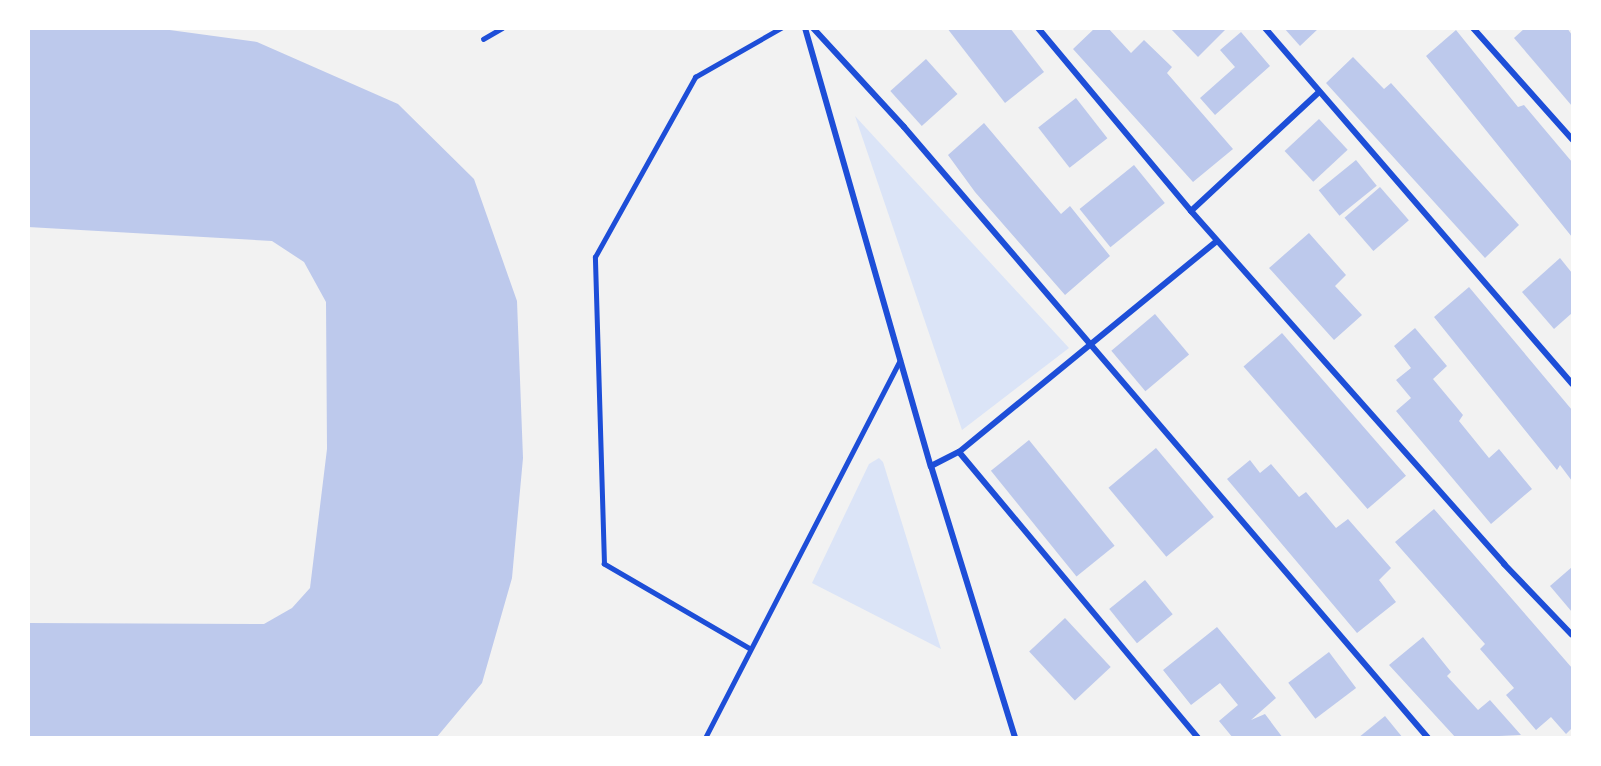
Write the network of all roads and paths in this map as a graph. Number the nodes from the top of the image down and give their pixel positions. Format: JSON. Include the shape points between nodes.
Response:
{"nodes":[{"id":1,"x":502,"y":28,"type":"edge"},
{"id":2,"x":782,"y":28,"type":"edge"},
{"id":3,"x":805,"y":28,"type":"edge"},
{"id":4,"x":813,"y":28,"type":"edge"},
{"id":5,"x":1038,"y":28,"type":"edge"},
{"id":6,"x":1265,"y":28,"type":"edge"},
{"id":7,"x":1473,"y":28,"type":"edge"},
{"id":8,"x":483,"y":39,"type":"dead end"},
{"id":9,"x":1318,"y":93,"type":"junction"},
{"id":10,"x":1572,"y":140,"type":"edge"},
{"id":11,"x":1191,"y":211,"type":"junction"},
{"id":12,"x":1217,"y":241,"type":"junction"},
{"id":13,"x":1092,"y":347,"type":"junction"},
{"id":14,"x":900,"y":360,"type":"junction"},
{"id":15,"x":1572,"y":384,"type":"edge"},
{"id":16,"x":959,"y":452,"type":"junction"},
{"id":17,"x":931,"y":466,"type":"junction"},
{"id":18,"x":1572,"y":635,"type":"edge"},
{"id":19,"x":750,"y":649,"type":"junction"},
{"id":20,"x":705,"y":738,"type":"edge"},
{"id":21,"x":1015,"y":738,"type":"edge"},
{"id":22,"x":1198,"y":738,"type":"edge"},
{"id":23,"x":1428,"y":738,"type":"edge"}],
"edges":[{"from":1,"to":8,"type":"lane"},
{"from":2,"to":19,"type":"lane","via":[[695,77],[596,257],[604,564]]},
{"from":3,"to":14,"type":"street"},
{"from":4,"to":13,"type":"street","via":[[904,127]]},
{"from":5,"to":11,"type":"street"},
{"from":6,"to":9,"type":"street"},
{"from":7,"to":10,"type":"street"},
{"from":9,"to":11,"type":"street"},
{"from":9,"to":15,"type":"street"},
{"from":11,"to":12,"type":"street"},
{"from":12,"to":13,"type":"street"},
{"from":12,"to":18,"type":"street"},
{"from":13,"to":16,"type":"street"},
{"from":13,"to":23,"type":"street"},
{"from":14,"to":17,"type":"street"},
{"from":14,"to":19,"type":"lane"},
{"from":16,"to":17,"type":"street"},
{"from":16,"to":22,"type":"street"},
{"from":17,"to":21,"type":"street"},
{"from":19,"to":20,"type":"lane"}]}
